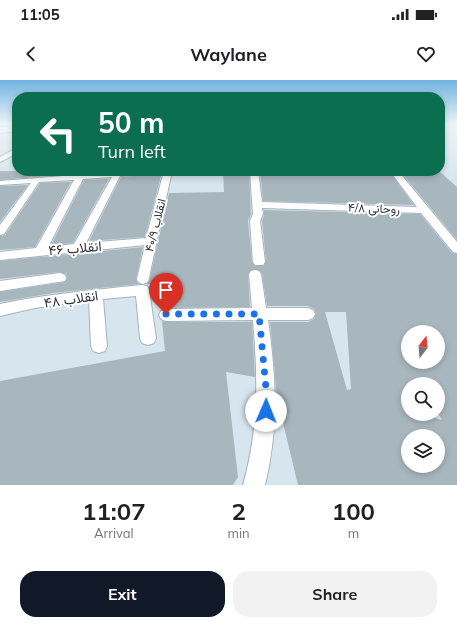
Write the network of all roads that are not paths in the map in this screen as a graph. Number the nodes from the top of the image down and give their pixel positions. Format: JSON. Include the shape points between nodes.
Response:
{"nodes":[{"id":1,"x":12,"y":153,"type":"edge"},
{"id":2,"x":0,"y":160,"type":"edge"},
{"id":3,"x":92,"y":176,"type":"edge"},
{"id":4,"x":116,"y":176,"type":"edge"},
{"id":5,"x":167,"y":176,"type":"edge"},
{"id":6,"x":255,"y":176,"type":"edge"},
{"id":7,"x":398,"y":176,"type":"edge"},
{"id":8,"x":80,"y":177,"type":"junction"},
{"id":9,"x":37,"y":180,"type":"junction"},
{"id":10,"x":0,"y":183,"type":"edge"},
{"id":11,"x":258,"y":205,"type":"junction"},
{"id":12,"x":424,"y":210,"type":"junction"},
{"id":13,"x":0,"y":232,"type":"edge"},
{"id":14,"x":150,"y":242,"type":"junction"},
{"id":15,"x":78,"y":247,"type":"junction"},
{"id":16,"x":457,"y":249,"type":"edge"},
{"id":17,"x":40,"y":250,"type":"junction"},
{"id":18,"x":0,"y":256,"type":"edge"},
{"id":19,"x":60,"y":278,"type":"dead end"},
{"id":20,"x":142,"y":284,"type":"junction"},
{"id":21,"x":0,"y":286,"type":"edge"},
{"id":22,"x":96,"y":295,"type":"junction"},
{"id":23,"x":0,"y":310,"type":"edge"},
{"id":24,"x":166,"y":314,"type":"dead end"},
{"id":25,"x":259,"y":314,"type":"junction"},
{"id":26,"x":308,"y":314,"type":"dead end"},
{"id":27,"x":148,"y":338,"type":"dead end"},
{"id":28,"x":99,"y":346,"type":"dead end"},
{"id":29,"x":254,"y":485,"type":"edge"}],
"edges":[{"from":1,"to":2,"type":"street"},
{"from":3,"to":8,"type":"street"},
{"from":4,"to":15,"type":"street"},
{"from":5,"to":14,"type":"street","name":"انقلاب ۴۰/۹"},
{"from":6,"to":11,"type":"street"},
{"from":7,"to":12,"type":"street"},
{"from":8,"to":9,"type":"street"},
{"from":8,"to":17,"type":"street"},
{"from":9,"to":10,"type":"street"},
{"from":9,"to":13,"type":"street"},
{"from":11,"to":12,"type":"street","name":"روحانی ۴/۸"},
{"from":11,"to":25,"type":"street","via":[[255,221]]},
{"from":12,"to":16,"type":"street"},
{"from":14,"to":15,"type":"street","name":"انقلاب ۴۶"},
{"from":14,"to":20,"type":"street","name":"انقلاب ۴۰/۹"},
{"from":15,"to":17,"type":"street","name":"انقلاب ۴۶"},
{"from":17,"to":18,"type":"street","name":"انقلاب ۴۶"},
{"from":19,"to":21,"type":"street"},
{"from":20,"to":22,"type":"street","name":"انقلاب ۴۸"},
{"from":20,"to":27,"type":"street","name":"انقلاب ۴۰/۹"},
{"from":22,"to":23,"type":"street","name":"انقلاب ۴۸"},
{"from":22,"to":28,"type":"street"},
{"from":24,"to":25,"type":"street"},
{"from":25,"to":26,"type":"street"},
{"from":25,"to":29,"type":"street","via":[[267,399],[260,467]]}]}
